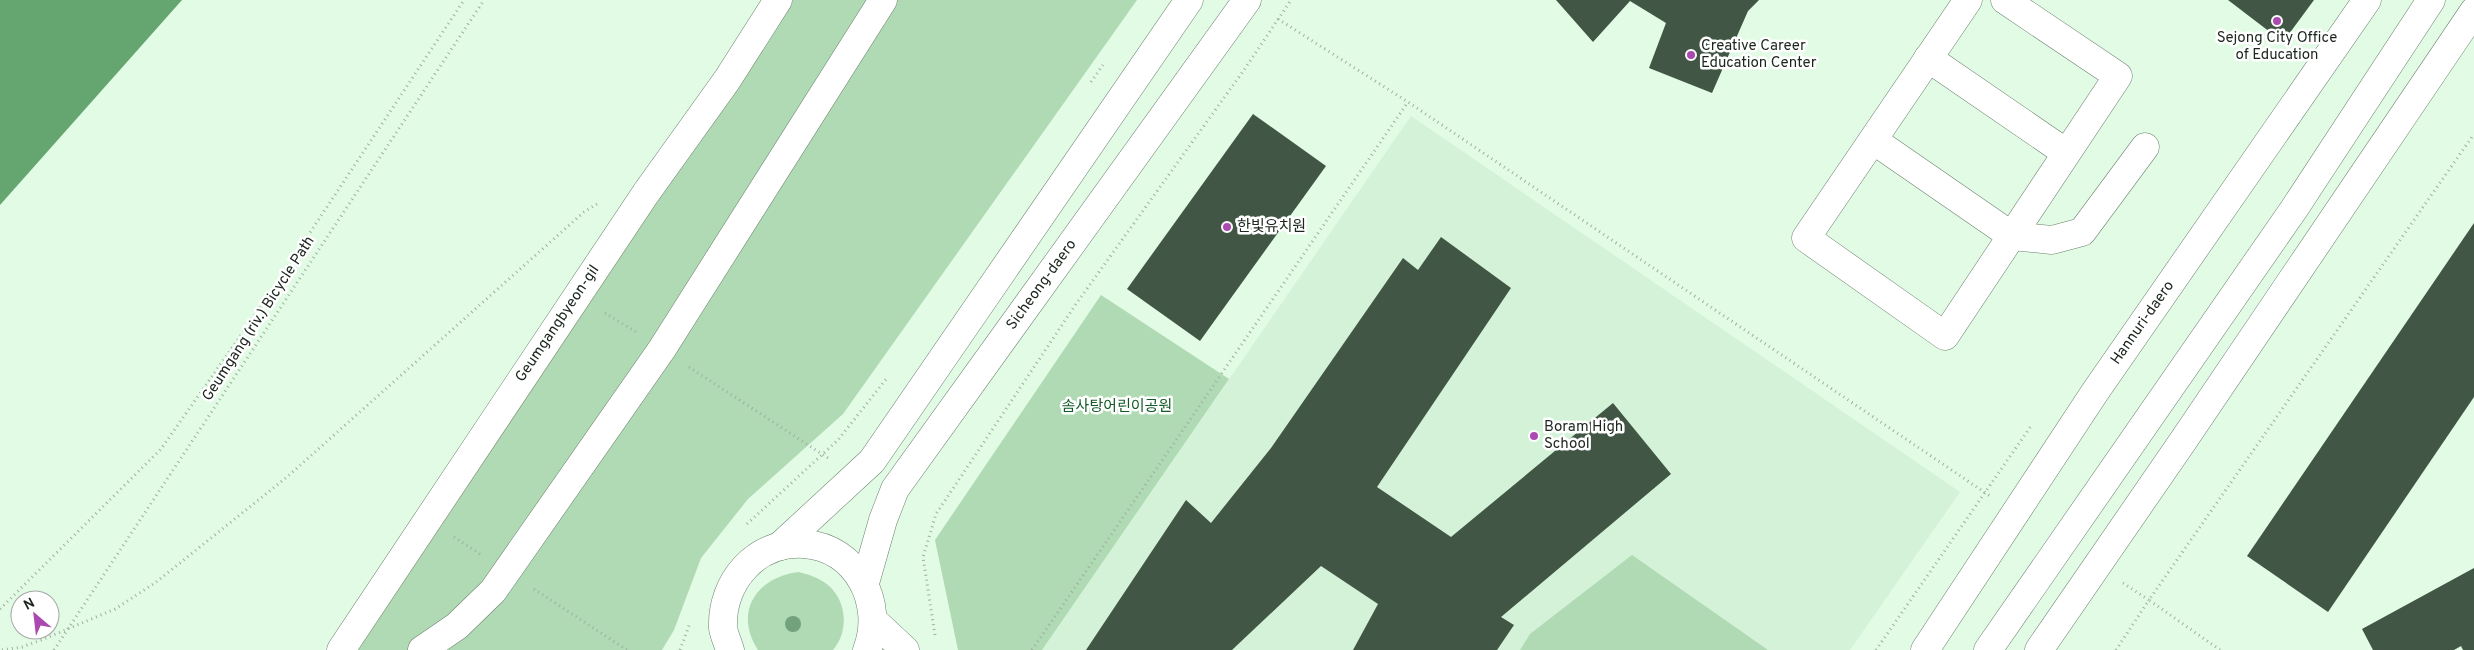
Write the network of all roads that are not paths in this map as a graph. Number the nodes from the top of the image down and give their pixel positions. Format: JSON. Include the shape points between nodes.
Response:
{"nodes":[{"id":1,"x":778,"y":0,"type":"edge"},
{"id":2,"x":883,"y":0,"type":"edge"},
{"id":3,"x":1189,"y":0,"type":"edge"},
{"id":4,"x":1247,"y":0,"type":"edge"},
{"id":5,"x":1968,"y":0,"type":"edge"},
{"id":6,"x":2005,"y":0,"type":"edge"},
{"id":7,"x":2367,"y":0,"type":"edge"},
{"id":8,"x":2431,"y":0,"type":"edge"},
{"id":9,"x":2474,"y":11,"type":"edge"},
{"id":10,"x":1928,"y":58,"type":"junction"},
{"id":11,"x":1873,"y":140,"type":"junction"},
{"id":12,"x":2145,"y":146,"type":"dead end"},
{"id":13,"x":2065,"y":152,"type":"junction"},
{"id":14,"x":2012,"y":236,"type":"junction"},
{"id":15,"x":780,"y":546,"type":"junction"},
{"id":16,"x":865,"y":583,"type":"junction"},
{"id":17,"x":874,"y":621,"type":"junction"},
{"id":18,"x":725,"y":643,"type":"edge"},
{"id":19,"x":341,"y":650,"type":"edge"},
{"id":20,"x":422,"y":650,"type":"edge"},
{"id":21,"x":867,"y":650,"type":"edge"},
{"id":22,"x":905,"y":650,"type":"edge"},
{"id":23,"x":1925,"y":650,"type":"edge"},
{"id":24,"x":1988,"y":650,"type":"edge"},
{"id":25,"x":2039,"y":650,"type":"edge"}],
"edges":[{"from":1,"to":19,"type":"street","name":"Geumgangbyeon-gil"},
{"from":2,"to":20,"type":"street","via":[[662,349],[493,591],[457,626]]},
{"from":3,"to":15,"type":"street","via":[[872,461]]},
{"from":4,"to":16,"type":"street","name":"Sicheong-daero","via":[[895,489],[882,520]]},
{"from":5,"to":10,"type":"street"},
{"from":6,"to":13,"type":"street","via":[[2118,76]]},
{"from":7,"to":23,"type":"street","name":"Hannuri-daero","via":[[2095,392]]},
{"from":8,"to":24,"type":"street","via":[[2294,209]]},
{"from":9,"to":25,"type":"street"},
{"from":10,"to":11,"type":"street"},
{"from":10,"to":13,"type":"street"},
{"from":11,"to":14,"type":"street"},
{"from":11,"to":14,"type":"street","via":[[1806,238],[1945,336]]},
{"from":12,"to":14,"type":"street","via":[[2082,232],[2052,240]]},
{"from":13,"to":14,"type":"street"},
{"from":15,"to":16,"type":"street","via":[[804,544],[829,550],[850,564]]},
{"from":15,"to":18,"type":"street","via":[[754,557],[736,577],[725,603]]},
{"from":16,"to":17,"type":"street"},
{"from":17,"to":21,"type":"street"},
{"from":17,"to":22,"type":"street"}]}
